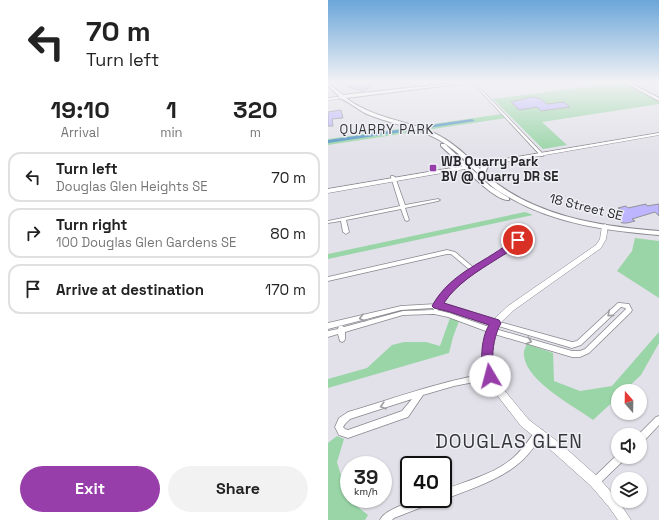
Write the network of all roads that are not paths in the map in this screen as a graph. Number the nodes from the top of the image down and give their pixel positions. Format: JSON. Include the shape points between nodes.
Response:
{"nodes":[{"id":1,"x":348,"y":106,"type":"edge"},
{"id":2,"x":356,"y":106,"type":"edge"},
{"id":3,"x":496,"y":106,"type":"edge"},
{"id":4,"x":659,"y":133,"type":"edge"},
{"id":5,"x":541,"y":153,"type":"junction"},
{"id":6,"x":457,"y":157,"type":"junction"},
{"id":7,"x":488,"y":164,"type":"junction"},
{"id":8,"x":469,"y":165,"type":"junction"},
{"id":9,"x":452,"y":167,"type":"junction"},
{"id":10,"x":482,"y":174,"type":"junction"},
{"id":11,"x":393,"y":178,"type":"junction"},
{"id":12,"x":328,"y":188,"type":"edge"},
{"id":13,"x":328,"y":191,"type":"edge"},
{"id":14,"x":438,"y":200,"type":"dead end"},
{"id":15,"x":403,"y":208,"type":"junction"},
{"id":16,"x":344,"y":219,"type":"junction"},
{"id":17,"x":407,"y":220,"type":"dead end"},
{"id":18,"x":328,"y":222,"type":"edge"},
{"id":19,"x":604,"y":228,"type":"junction"},
{"id":20,"x":346,"y":232,"type":"dead end"},
{"id":21,"x":659,"y":233,"type":"edge"},
{"id":22,"x":659,"y":237,"type":"edge"},
{"id":23,"x":518,"y":240,"type":"dead end"},
{"id":24,"x":473,"y":270,"type":"junction"},
{"id":25,"x":328,"y":279,"type":"edge"},
{"id":26,"x":438,"y":306,"type":"junction"},
{"id":27,"x":434,"y":312,"type":"junction"},
{"id":28,"x":599,"y":323,"type":"junction"},
{"id":29,"x":328,"y":326,"type":"edge"},
{"id":30,"x":341,"y":327,"type":"junction"},
{"id":31,"x":493,"y":327,"type":"junction"},
{"id":32,"x":608,"y":329,"type":"junction"},
{"id":33,"x":328,"y":334,"type":"edge"},
{"id":34,"x":342,"y":340,"type":"dead end"},
{"id":35,"x":572,"y":345,"type":"junction"},
{"id":36,"x":572,"y":354,"type":"junction"},
{"id":37,"x":490,"y":376,"type":"junction"},
{"id":38,"x":420,"y":394,"type":"junction"},
{"id":39,"x":659,"y":420,"type":"edge"},
{"id":40,"x":647,"y":432,"type":"edge"},
{"id":41,"x":539,"y":434,"type":"junction"},
{"id":42,"x":614,"y":464,"type":"edge"},
{"id":43,"x":595,"y":482,"type":"junction"},
{"id":44,"x":452,"y":492,"type":"edge"},
{"id":45,"x":410,"y":508,"type":"edge"},
{"id":46,"x":385,"y":520,"type":"edge"},
{"id":47,"x":625,"y":520,"type":"edge"}],
"edges":[{"from":1,"to":6,"type":"main road","name":"18 Street SE","via":[[360,113],[430,138]]},
{"from":2,"to":8,"type":"main road","name":"18 Street SE","via":[[371,114],[435,136],[450,144]]},
{"from":3,"to":5,"type":"street"},
{"from":4,"to":5,"type":"street"},
{"from":5,"to":7,"type":"street"},
{"from":5,"to":8,"type":"street"},
{"from":6,"to":8,"type":"main road","name":"18 Street SE"},
{"from":6,"to":9,"type":"main road","via":[[457,162]]},
{"from":7,"to":8,"type":"street"},
{"from":7,"to":10,"type":"main road"},
{"from":8,"to":9,"type":"street"},
{"from":8,"to":10,"type":"main road","name":"18 Street SE"},
{"from":8,"to":11,"type":"street"},
{"from":8,"to":19,"type":"main road","name":"18 Street SE","via":[[488,187],[514,203],[557,220]]},
{"from":9,"to":11,"type":"street"},
{"from":10,"to":19,"type":"main road","name":"18 Street SE","via":[[505,192],[530,205]]},
{"from":11,"to":12,"type":"street"},
{"from":11,"to":13,"type":"street"},
{"from":11,"to":15,"type":"street"},
{"from":14,"to":15,"type":"street"},
{"from":15,"to":16,"type":"street"},
{"from":15,"to":17,"type":"street"},
{"from":16,"to":18,"type":"street"},
{"from":16,"to":20,"type":"street"},
{"from":19,"to":21,"type":"main road","name":"18 Street SE"},
{"from":19,"to":22,"type":"main road","name":"18 Street SE"},
{"from":19,"to":31,"type":"street","via":[[599,246],[511,308]]},
{"from":23,"to":24,"type":"street"},
{"from":24,"to":25,"type":"street","via":[[453,253],[447,252]]},
{"from":24,"to":26,"type":"street","via":[[454,285]]},
{"from":26,"to":27,"type":"street"},
{"from":26,"to":30,"type":"street","one_way":true,"via":[[401,308]]},
{"from":26,"to":31,"type":"street","via":[[451,308]]},
{"from":27,"to":30,"type":"street","via":[[403,313]]},
{"from":27,"to":31,"type":"street"},
{"from":28,"to":32,"type":"street"},
{"from":32,"to":28,"type":"street","one_way":true,"via":[[629,310],[626,306],[620,305]]},
{"from":28,"to":35,"type":"street","via":[[579,342]]},
{"from":29,"to":30,"type":"street"},
{"from":30,"to":33,"type":"street"},
{"from":30,"to":34,"type":"street"},
{"from":31,"to":35,"type":"street"},
{"from":31,"to":36,"type":"street","one_way":true},
{"from":31,"to":37,"type":"street","via":[[487,361]]},
{"from":32,"to":36,"type":"street","via":[[587,351]]},
{"from":35,"to":36,"type":"street"},
{"from":37,"to":38,"type":"street","via":[[472,378]]},
{"from":37,"to":41,"type":"street","via":[[525,424]]},
{"from":38,"to":38,"type":"street","one_way":true,"via":[[348,416],[339,427],[342,432],[348,434],[405,414]]},
{"from":39,"to":40,"type":"street"},
{"from":41,"to":43,"type":"street"},
{"from":41,"to":44,"type":"street","via":[[512,464],[487,478]]},
{"from":42,"to":43,"type":"street"},
{"from":43,"to":47,"type":"street","via":[[614,502]]},
{"from":45,"to":46,"type":"street"}]}
